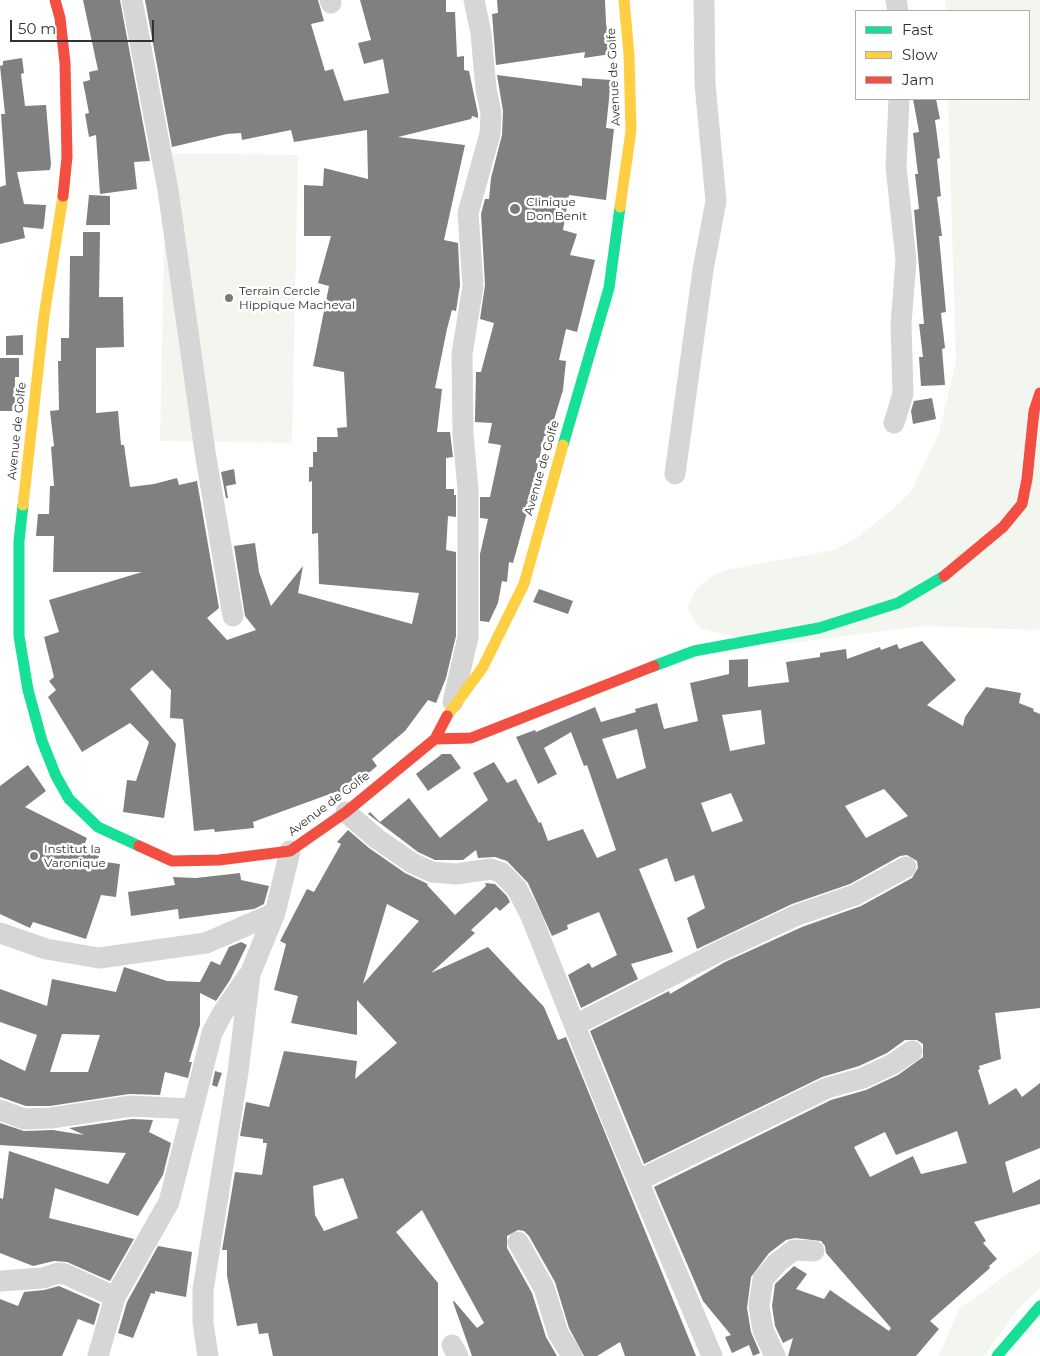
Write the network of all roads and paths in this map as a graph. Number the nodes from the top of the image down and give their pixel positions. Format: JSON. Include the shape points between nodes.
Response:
{"nodes":[{"id":1,"x":55,"y":0,"type":"edge"},
{"id":2,"x":132,"y":0,"type":"edge"},
{"id":3,"x":474,"y":0,"type":"edge"},
{"id":4,"x":624,"y":0,"type":"edge"},
{"id":5,"x":704,"y":0,"type":"edge"},
{"id":6,"x":899,"y":100,"type":"edge"},
{"id":7,"x":1040,"y":393,"type":"edge"},
{"id":8,"x":894,"y":423,"type":"dead end"},
{"id":9,"x":675,"y":474,"type":"dead end"},
{"id":10,"x":233,"y":616,"type":"dead end"},
{"id":11,"x":452,"y":707,"type":"junction"},
{"id":12,"x":435,"y":739,"type":"junction"},
{"id":13,"x":346,"y":812,"type":"junction"},
{"id":14,"x":290,"y":851,"type":"junction"},
{"id":15,"x":906,"y":867,"type":"dead end"},
{"id":16,"x":275,"y":913,"type":"junction"},
{"id":17,"x":0,"y":933,"type":"edge"},
{"id":18,"x":250,"y":974,"type":"junction"},
{"id":19,"x":575,"y":1025,"type":"junction"},
{"id":20,"x":912,"y":1051,"type":"dead end"},
{"id":21,"x":192,"y":1109,"type":"junction"},
{"id":22,"x":0,"y":1110,"type":"edge"},
{"id":23,"x":638,"y":1180,"type":"junction"},
{"id":24,"x":518,"y":1242,"type":"dead end"},
{"id":25,"x":814,"y":1251,"type":"dead end"},
{"id":26,"x":0,"y":1281,"type":"edge"},
{"id":27,"x":115,"y":1298,"type":"junction"},
{"id":28,"x":1040,"y":1306,"type":"edge"},
{"id":29,"x":98,"y":1356,"type":"edge"},
{"id":30,"x":208,"y":1356,"type":"edge"},
{"id":31,"x":572,"y":1356,"type":"edge"},
{"id":32,"x":712,"y":1356,"type":"edge"},
{"id":33,"x":775,"y":1356,"type":"edge"},
{"id":34,"x":997,"y":1356,"type":"edge"}],
"edges":[{"from":1,"to":14,"type":"street","name":"Avenue de Golfe","via":[[65,63],[67,157],[44,316],[20,540],[19,636],[28,690],[42,741],[69,799],[98,827],[172,861],[219,860]]},
{"from":2,"to":10,"type":"street","via":[[168,190],[205,452]]},
{"from":3,"to":11,"type":"street","via":[[491,113],[490,134],[468,213],[473,286],[462,354],[463,434],[468,490],[468,637]]},
{"from":4,"to":11,"type":"street","name":"Avenue de Golfe","via":[[631,131],[609,288],[524,584],[483,667]]},
{"from":5,"to":9,"type":"street","via":[[705,84],[716,201]]},
{"from":6,"to":8,"type":"street","via":[[896,167],[906,260],[900,324],[903,394]]},
{"from":7,"to":12,"type":"street","via":[[1034,411],[1022,504],[1003,527],[948,574],[898,602],[819,628],[694,651],[471,738]]},
{"from":11,"to":12,"type":"street","name":"Avenue de Golfe"},
{"from":12,"to":13,"type":"street","name":"Avenue de Golfe"},
{"from":13,"to":14,"type":"street","name":"Avenue de Golfe"},
{"from":13,"to":19,"type":"street","via":[[397,853],[432,872],[456,874],[491,870],[502,873],[517,889],[531,916]]},
{"from":14,"to":16,"type":"street"},
{"from":15,"to":19,"type":"street","via":[[855,895],[797,915],[720,951]]},
{"from":16,"to":17,"type":"street","via":[[206,942],[99,958],[46,949]]},
{"from":16,"to":18,"type":"street"},
{"from":18,"to":21,"type":"street","via":[[212,1032]]},
{"from":18,"to":30,"type":"street","via":[[237,1080],[203,1290]]},
{"from":19,"to":23,"type":"street"},
{"from":20,"to":23,"type":"street","via":[[893,1064],[863,1078],[827,1088]]},
{"from":21,"to":22,"type":"street","via":[[131,1106],[24,1119]]},
{"from":21,"to":27,"type":"street","via":[[169,1202]]},
{"from":23,"to":32,"type":"street"},
{"from":24,"to":31,"type":"street","via":[[544,1288],[558,1333]]},
{"from":25,"to":33,"type":"street","via":[[794,1250],[763,1279],[758,1306],[763,1330]]},
{"from":26,"to":27,"type":"street","via":[[65,1274]]},
{"from":27,"to":29,"type":"street"},
{"from":28,"to":34,"type":"street"}]}
